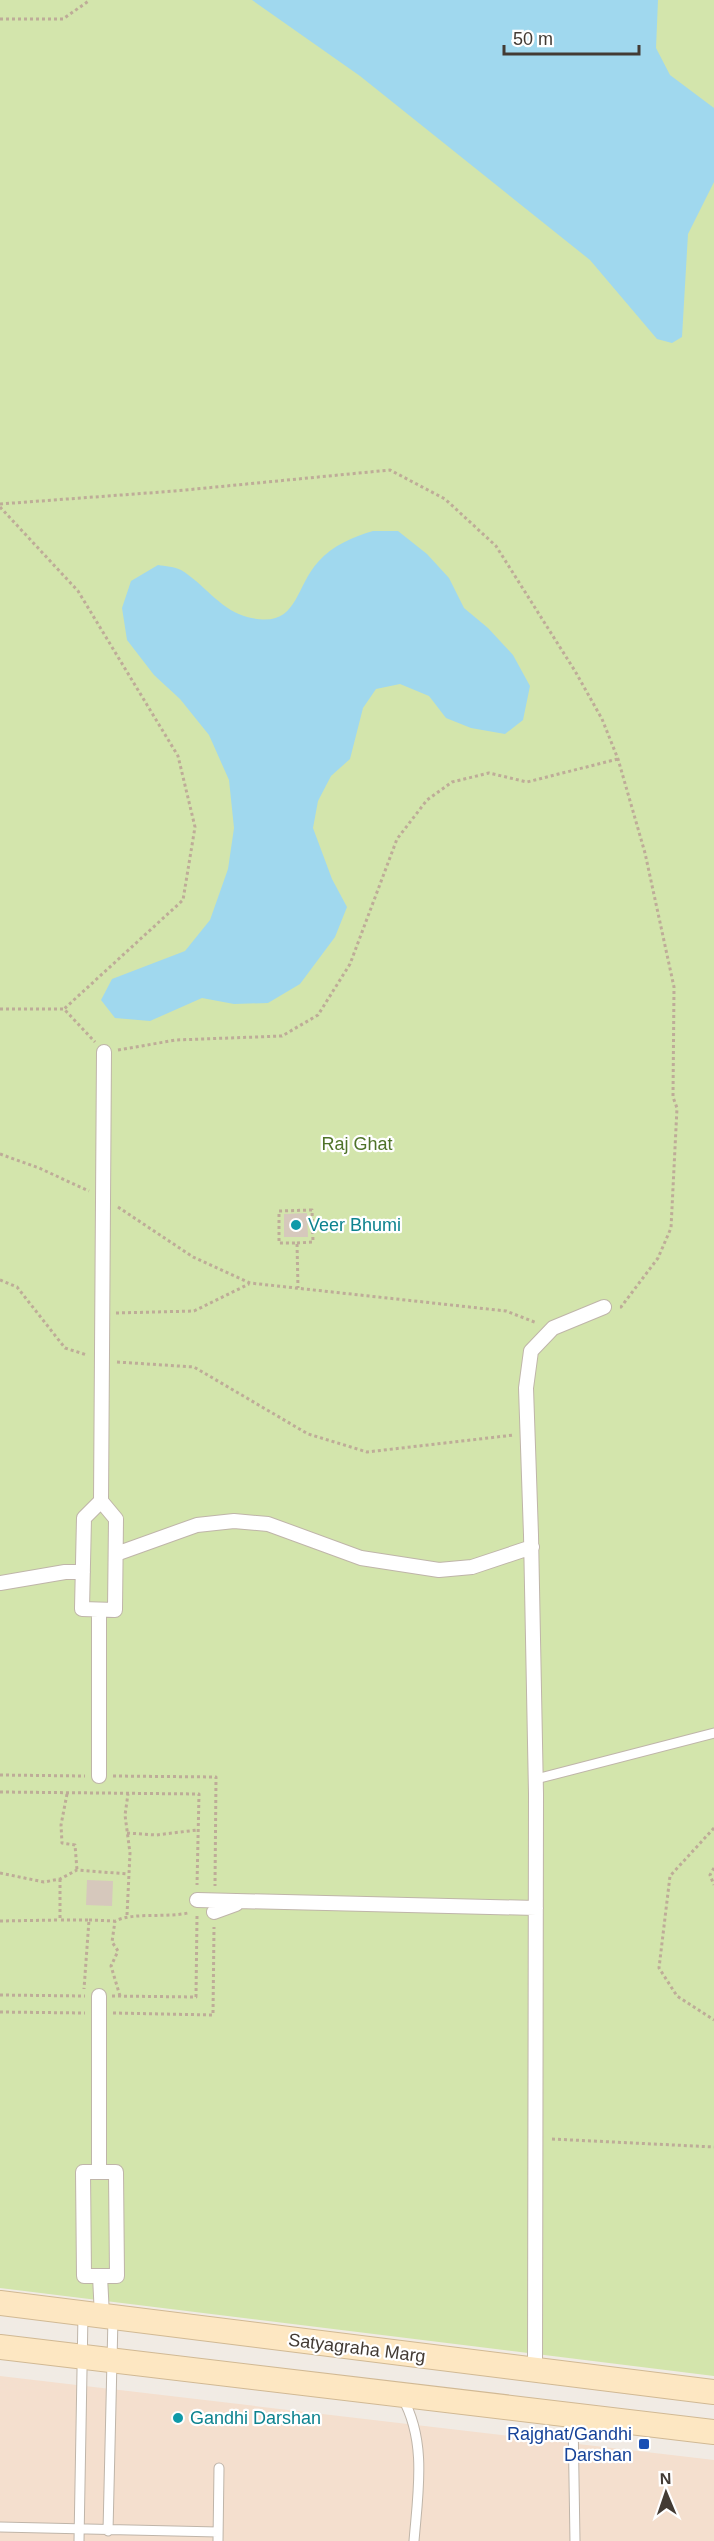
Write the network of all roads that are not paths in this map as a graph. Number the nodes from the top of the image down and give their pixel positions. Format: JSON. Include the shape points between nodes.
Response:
{"nodes":[{"id":1,"x":104,"y":1052,"type":"road end"},
{"id":2,"x":604,"y":1307,"type":"road end"},
{"id":3,"x":100,"y":1501,"type":"junction"},
{"id":4,"x":532,"y":1547,"type":"junction"},
{"id":5,"x":116,"y":1554,"type":"junction"},
{"id":6,"x":83,"y":1572,"type":"junction"},
{"id":7,"x":0,"y":1583,"type":"edge"},
{"id":8,"x":99,"y":1610,"type":"junction"},
{"id":9,"x":714,"y":1733,"type":"edge"},
{"id":10,"x":99,"y":1776,"type":"road end"},
{"id":11,"x":536,"y":1779,"type":"junction"},
{"id":12,"x":215,"y":1891,"type":"road end"},
{"id":13,"x":197,"y":1900,"type":"road end"},
{"id":14,"x":247,"y":1901,"type":"junction"},
{"id":15,"x":536,"y":1908,"type":"junction"},
{"id":16,"x":214,"y":1912,"type":"road end"},
{"id":17,"x":99,"y":1996,"type":"road end"},
{"id":18,"x":99,"y":2172,"type":"junction"},
{"id":19,"x":100,"y":2276,"type":"junction"},
{"id":20,"x":0,"y":2302,"type":"edge"},
{"id":21,"x":99,"y":2316,"type":"junction"},
{"id":22,"x":0,"y":2347,"type":"edge"},
{"id":23,"x":81,"y":2357,"type":"junction"},
{"id":24,"x":112,"y":2361,"type":"junction"},
{"id":25,"x":534,"y":2369,"type":"junction"},
{"id":26,"x":714,"y":2392,"type":"edge"},
{"id":27,"x":401,"y":2396,"type":"junction"},
{"id":28,"x":573,"y":2417,"type":"junction"},
{"id":29,"x":714,"y":2432,"type":"edge"},
{"id":30,"x":219,"y":2468,"type":"dead end"},
{"id":31,"x":0,"y":2527,"type":"edge"},
{"id":32,"x":78,"y":2530,"type":"junction"},
{"id":33,"x":108,"y":2531,"type":"junction"},
{"id":34,"x":218,"y":2537,"type":"edge"},
{"id":35,"x":78,"y":2541,"type":"edge"},
{"id":36,"x":414,"y":2541,"type":"edge"},
{"id":37,"x":575,"y":2541,"type":"edge"}],
"edges":[{"from":1,"to":3,"type":"street"},
{"from":2,"to":4,"type":"street","via":[[553,1328],[531,1351],[526,1389]]},
{"from":3,"to":5,"type":"street","via":[[116,1519]]},
{"from":3,"to":6,"type":"street","via":[[84,1518]]},
{"from":4,"to":5,"type":"street","via":[[472,1567],[440,1570],[361,1558],[268,1524],[234,1521],[197,1526]]},
{"from":4,"to":11,"type":"street"},
{"from":5,"to":8,"type":"street","via":[[115,1610]]},
{"from":6,"to":7,"type":"street"},
{"from":6,"to":8,"type":"street","via":[[82,1610]]},
{"from":8,"to":10,"type":"street"},
{"from":9,"to":11,"type":"lane"},
{"from":11,"to":15,"type":"street"},
{"from":12,"to":14,"type":"street"},
{"from":13,"to":14,"type":"street"},
{"from":14,"to":15,"type":"street"},
{"from":14,"to":16,"type":"street"},
{"from":15,"to":25,"type":"street"},
{"from":17,"to":18,"type":"street"},
{"from":18,"to":19,"type":"street","via":[[83,2172],[84,2276]]},
{"from":18,"to":19,"type":"street","via":[[116,2172],[117,2276]]},
{"from":19,"to":21,"type":"street"},
{"from":20,"to":21,"type":"main road","name":"Satyagraha Marg"},
{"from":21,"to":23,"type":"lane"},
{"from":21,"to":24,"type":"lane"},
{"from":21,"to":25,"type":"main road","name":"Satyagraha Marg"},
{"from":22,"to":23,"type":"main road"},
{"from":23,"to":24,"type":"main road"},
{"from":23,"to":32,"type":"lane"},
{"from":24,"to":27,"type":"main road"},
{"from":24,"to":33,"type":"lane"},
{"from":25,"to":26,"type":"main road","name":"Satyagraha Marg"},
{"from":27,"to":28,"type":"main road"},
{"from":27,"to":36,"type":"lane","via":[[411,2414],[420,2450]]},
{"from":28,"to":29,"type":"main road"},
{"from":28,"to":37,"type":"lane"},
{"from":30,"to":34,"type":"lane"},
{"from":31,"to":32,"type":"lane"},
{"from":32,"to":33,"type":"lane"},
{"from":32,"to":35,"type":"lane"},
{"from":33,"to":34,"type":"lane"}]}
